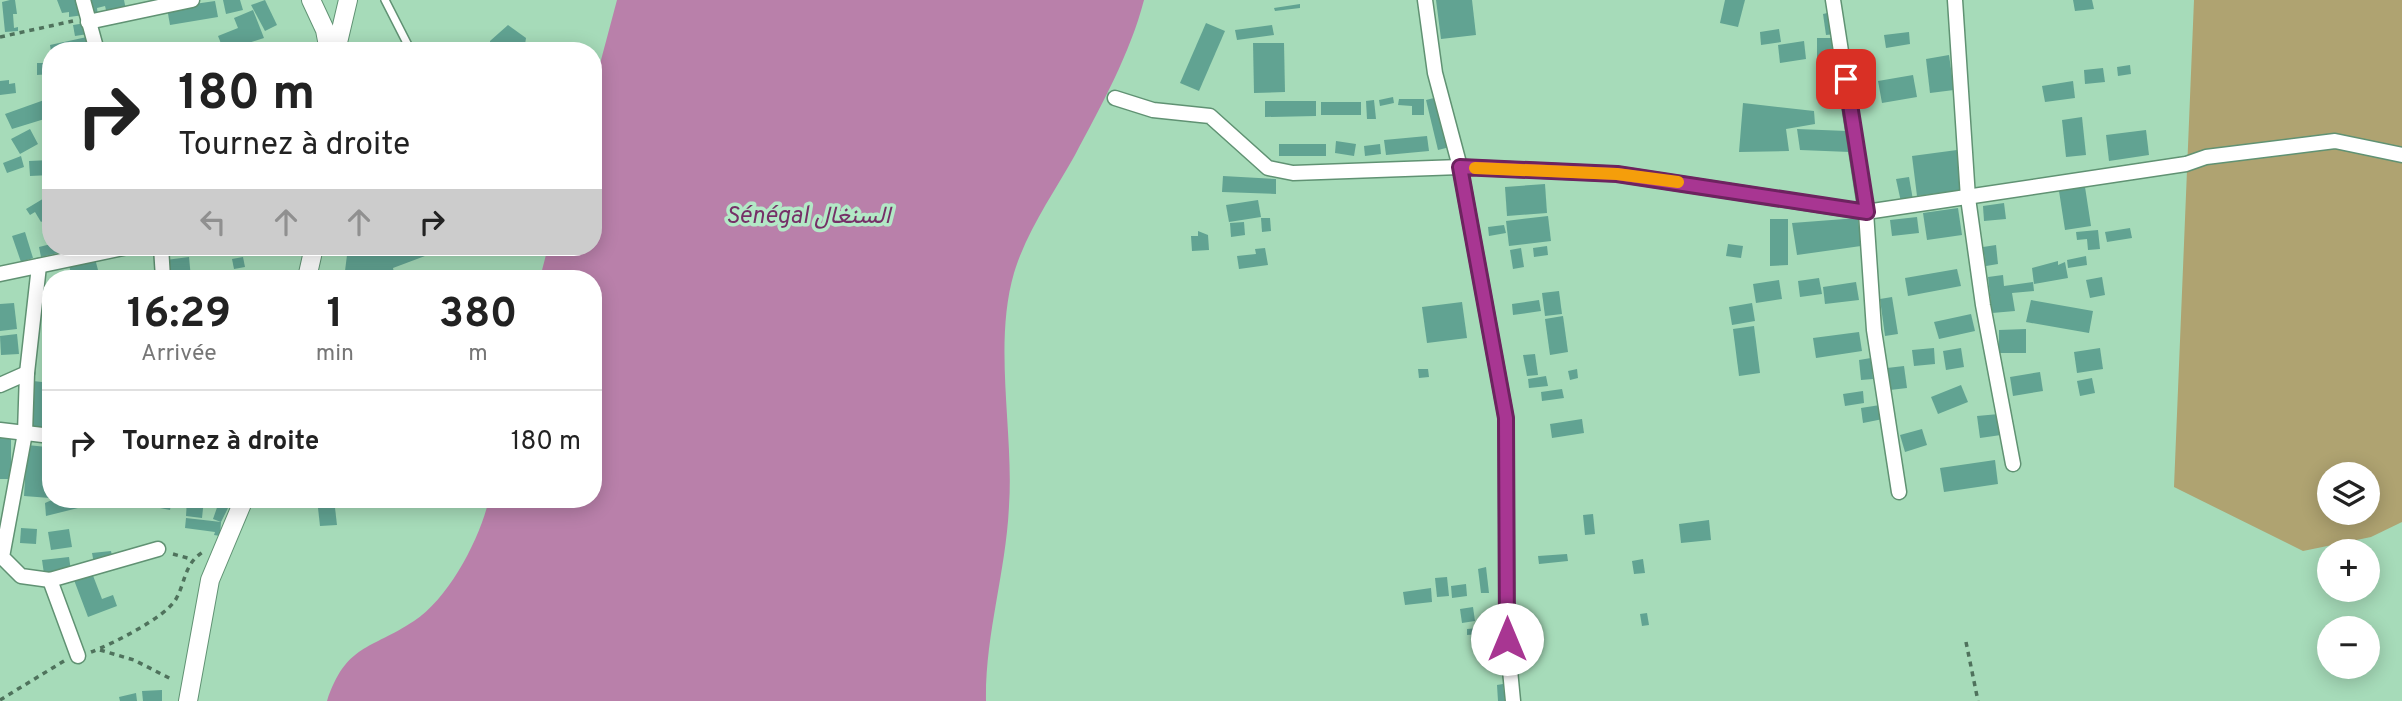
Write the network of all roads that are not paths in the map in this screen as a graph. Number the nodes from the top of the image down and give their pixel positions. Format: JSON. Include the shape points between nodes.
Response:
{"nodes":[{"id":1,"x":83,"y":0,"type":"edge"},
{"id":2,"x":192,"y":0,"type":"edge"},
{"id":3,"x":311,"y":0,"type":"edge"},
{"id":4,"x":348,"y":0,"type":"edge"},
{"id":5,"x":385,"y":0,"type":"edge"},
{"id":6,"x":1425,"y":0,"type":"edge"},
{"id":7,"x":1833,"y":0,"type":"edge"},
{"id":8,"x":1955,"y":0,"type":"edge"},
{"id":9,"x":88,"y":22,"type":"junction"},
{"id":10,"x":94,"y":42,"type":"edge"},
{"id":11,"x":327,"y":42,"type":"edge"},
{"id":12,"x":338,"y":42,"type":"edge"},
{"id":13,"x":406,"y":42,"type":"edge"},
{"id":14,"x":1115,"y":98,"type":"dead end"},
{"id":15,"x":2402,"y":155,"type":"edge"},
{"id":16,"x":1460,"y":167,"type":"junction"},
{"id":17,"x":1968,"y":198,"type":"junction"},
{"id":18,"x":1867,"y":212,"type":"junction"},
{"id":19,"x":86,"y":256,"type":"edge"},
{"id":20,"x":39,"y":266,"type":"junction"},
{"id":21,"x":0,"y":274,"type":"edge"},
{"id":22,"x":27,"y":373,"type":"junction"},
{"id":23,"x":0,"y":385,"type":"edge"},
{"id":24,"x":0,"y":430,"type":"edge"},
{"id":25,"x":25,"y":433,"type":"junction"},
{"id":26,"x":42,"y":435,"type":"edge"},
{"id":27,"x":2013,"y":464,"type":"dead end"},
{"id":28,"x":1899,"y":492,"type":"dead end"},
{"id":29,"x":240,"y":508,"type":"edge"},
{"id":30,"x":158,"y":549,"type":"dead end"},
{"id":31,"x":50,"y":580,"type":"junction"},
{"id":32,"x":78,"y":656,"type":"road end"},
{"id":33,"x":188,"y":699,"type":"edge"},
{"id":34,"x":1513,"y":701,"type":"edge"}],
"edges":[{"from":1,"to":9,"type":"street"},
{"from":2,"to":9,"type":"street"},
{"from":3,"to":11,"type":"street"},
{"from":4,"to":12,"type":"street"},
{"from":5,"to":13,"type":"lane"},
{"from":6,"to":16,"type":"street","via":[[1435,73]]},
{"from":7,"to":18,"type":"street"},
{"from":8,"to":17,"type":"street"},
{"from":9,"to":10,"type":"street"},
{"from":14,"to":16,"type":"street","via":[[1153,110],[1210,116],[1268,168],[1293,173]]},
{"from":15,"to":17,"type":"street","via":[[2335,141],[2206,157],[2186,164]]},
{"from":16,"to":18,"type":"street","via":[[1617,174]]},
{"from":16,"to":34,"type":"street","via":[[1506,418],[1507,639]]},
{"from":17,"to":18,"type":"street"},
{"from":17,"to":27,"type":"street"},
{"from":18,"to":28,"type":"street","via":[[1874,330]]},
{"from":19,"to":20,"type":"street"},
{"from":20,"to":21,"type":"street"},
{"from":20,"to":22,"type":"street"},
{"from":22,"to":23,"type":"street"},
{"from":22,"to":25,"type":"street"},
{"from":24,"to":25,"type":"street"},
{"from":25,"to":26,"type":"street"},
{"from":25,"to":31,"type":"street","via":[[2,557],[21,576]]},
{"from":29,"to":33,"type":"street","via":[[209,580]]},
{"from":30,"to":31,"type":"street"},
{"from":31,"to":32,"type":"street"}]}
